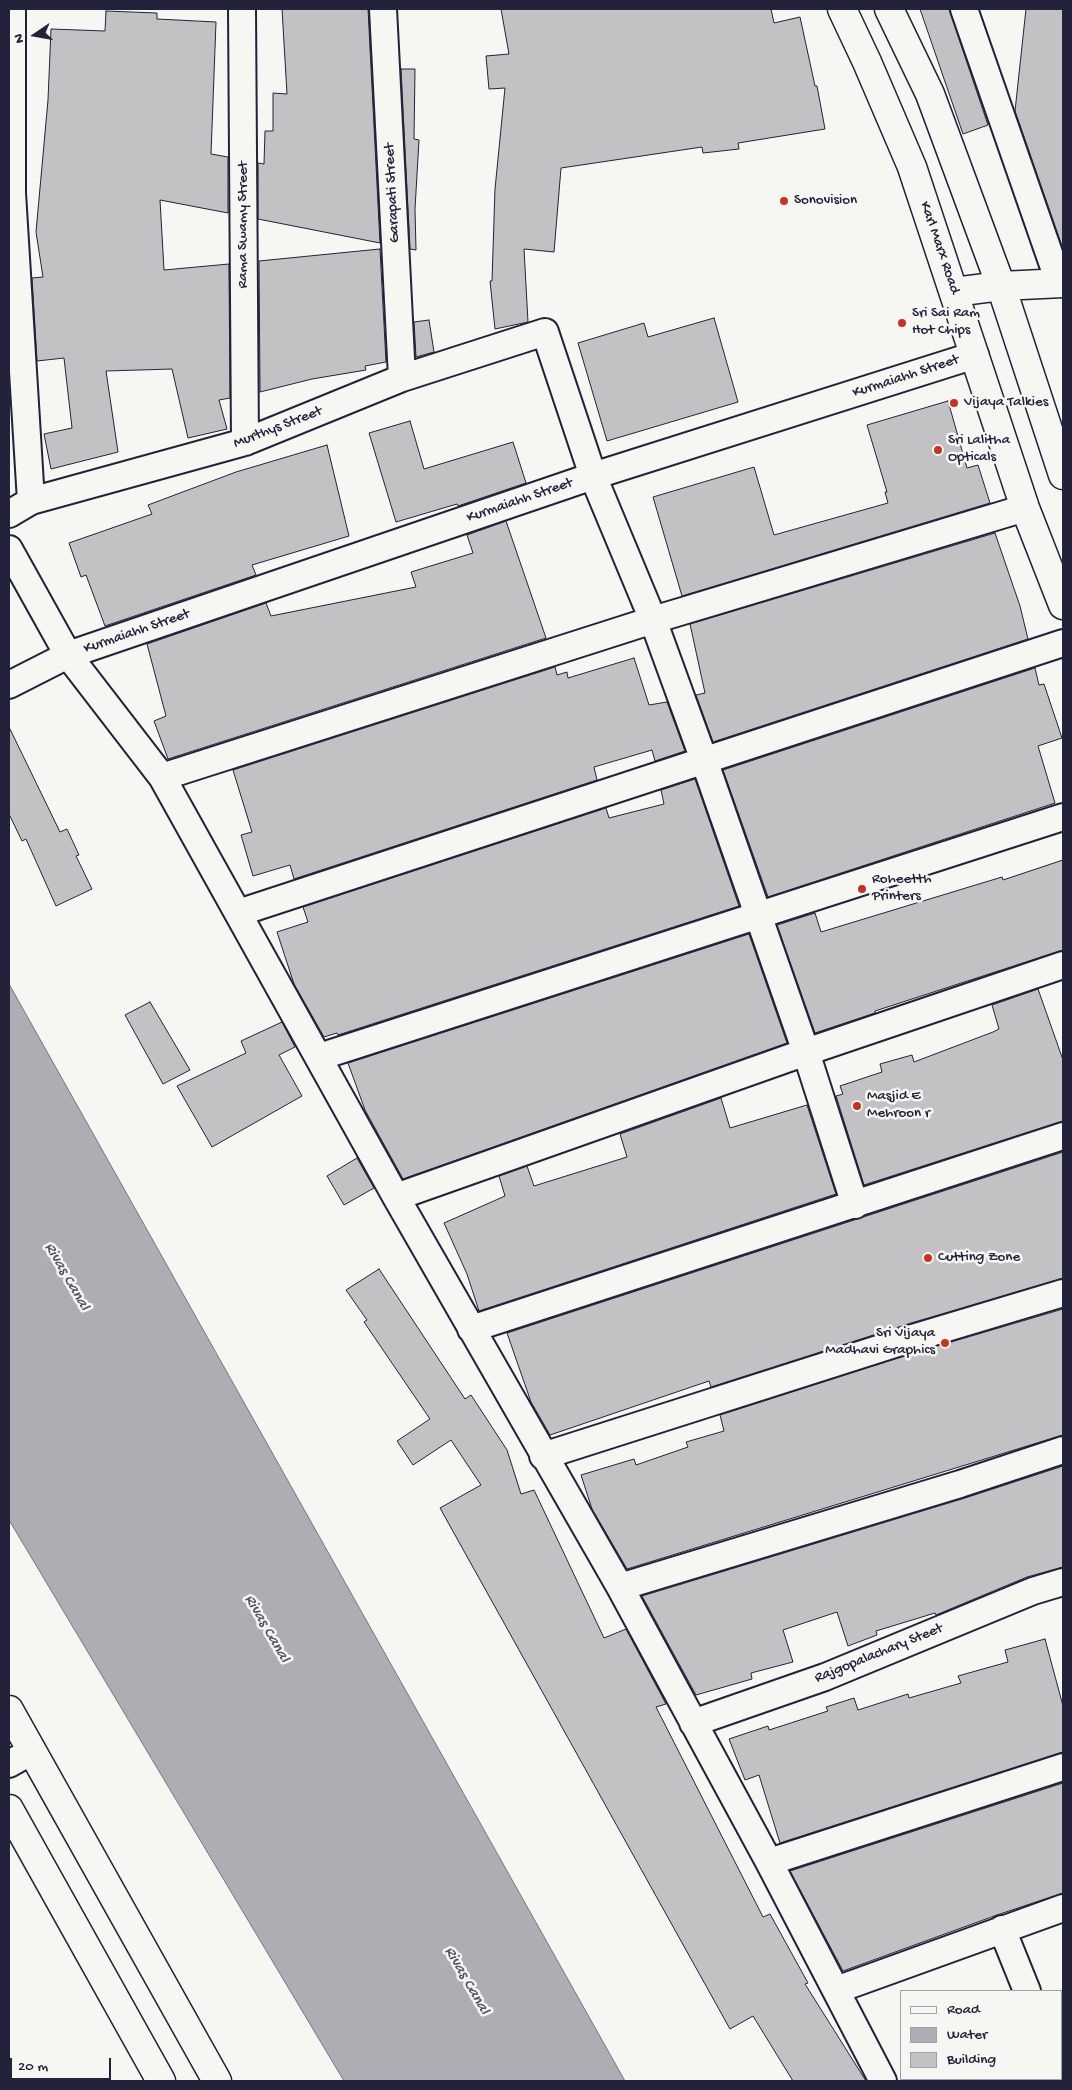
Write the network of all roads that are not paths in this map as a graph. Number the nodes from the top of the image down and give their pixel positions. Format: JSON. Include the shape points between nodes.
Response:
{"nodes":[{"id":1,"x":12,"y":9,"type":"edge"},
{"id":2,"x":242,"y":9,"type":"edge"},
{"id":3,"x":383,"y":9,"type":"edge"},
{"id":4,"x":842,"y":9,"type":"edge"},
{"id":5,"x":889,"y":9,"type":"edge"},
{"id":6,"x":964,"y":9,"type":"edge"},
{"id":7,"x":1061,"y":283,"type":"edge"},
{"id":8,"x":1001,"y":286,"type":"junction"},
{"id":9,"x":954,"y":292,"type":"junction"},
{"id":10,"x":975,"y":355,"type":"junction"},
{"id":11,"x":402,"y":378,"type":"junction"},
{"id":12,"x":245,"y":442,"type":"junction"},
{"id":13,"x":1063,"y":475,"type":"edge"},
{"id":14,"x":594,"y":476,"type":"junction"},
{"id":15,"x":31,"y":501,"type":"junction"},
{"id":16,"x":1025,"y":508,"type":"junction"},
{"id":17,"x":9,"y":514,"type":"edge"},
{"id":18,"x":9,"y":549,"type":"edge"},
{"id":19,"x":1063,"y":605,"type":"edge"},
{"id":20,"x":653,"y":620,"type":"junction"},
{"id":21,"x":1063,"y":643,"type":"edge"},
{"id":22,"x":68,"y":655,"type":"junction"},
{"id":23,"x":9,"y":685,"type":"edge"},
{"id":24,"x":704,"y":760,"type":"junction"},
{"id":25,"x":162,"y":777,"type":"junction"},
{"id":26,"x":1063,"y":817,"type":"edge"},
{"id":27,"x":238,"y":913,"type":"junction"},
{"id":28,"x":757,"y":917,"type":"junction"},
{"id":29,"x":1063,"y":965,"type":"edge"},
{"id":30,"x":806,"y":1052,"type":"junction"},
{"id":31,"x":319,"y":1057,"type":"junction"},
{"id":32,"x":1063,"y":1136,"type":"edge"},
{"id":33,"x":396,"y":1197,"type":"junction"},
{"id":34,"x":855,"y":1205,"type":"junction"},
{"id":35,"x":1063,"y":1293,"type":"edge"},
{"id":36,"x":471,"y":1329,"type":"junction"},
{"id":37,"x":1063,"y":1450,"type":"edge"},
{"id":38,"x":543,"y":1456,"type":"junction"},
{"id":39,"x":1063,"y":1582,"type":"edge"},
{"id":40,"x":620,"y":1587,"type":"junction"},
{"id":41,"x":9,"y":1710,"type":"edge"},
{"id":42,"x":693,"y":1723,"type":"junction"},
{"id":43,"x":20,"y":1757,"type":"edge"},
{"id":44,"x":1063,"y":1767,"type":"edge"},
{"id":45,"x":9,"y":1809,"type":"edge"},
{"id":46,"x":769,"y":1862,"type":"junction"},
{"id":47,"x":1063,"y":1908,"type":"edge"},
{"id":48,"x":1002,"y":1929,"type":"junction"},
{"id":49,"x":836,"y":1990,"type":"junction"},
{"id":50,"x":1027,"y":1990,"type":"edge"},
{"id":51,"x":161,"y":2081,"type":"edge"},
{"id":52,"x":217,"y":2081,"type":"edge"},
{"id":53,"x":883,"y":2081,"type":"edge"}],
"edges":[{"from":1,"to":15,"type":"street","via":[[12,193]]},
{"from":2,"to":12,"type":"street","name":"Rama Swamy Street"},
{"from":3,"to":11,"type":"street","name":"Garapati Street"},
{"from":4,"to":9,"type":"main road","name":"Karl Marx Road","via":[[912,167]]},
{"from":5,"to":8,"type":"main road","via":[[930,94]]},
{"from":6,"to":7,"type":"street"},
{"from":7,"to":8,"type":"main road"},
{"from":8,"to":9,"type":"main road"},
{"from":8,"to":13,"type":"main road"},
{"from":9,"to":10,"type":"main road","name":"Karl Marx Road"},
{"from":10,"to":14,"type":"street","name":"Kurmaiahh Street"},
{"from":10,"to":16,"type":"main road","name":"Karl Marx Road"},
{"from":11,"to":12,"type":"street","name":"Murthys Street"},
{"from":11,"to":14,"type":"street","name":"Murthys Street","via":[[545,332]]},
{"from":12,"to":15,"type":"street","name":"Murthys Street"},
{"from":14,"to":20,"type":"street"},
{"from":14,"to":22,"type":"street","name":"Kurmaiahh Street"},
{"from":15,"to":17,"type":"street","name":"Murthys Street"},
{"from":16,"to":19,"type":"main road","name":"Karl Marx Road"},
{"from":16,"to":20,"type":"street"},
{"from":18,"to":22,"type":"street"},
{"from":20,"to":24,"type":"street"},
{"from":20,"to":25,"type":"street"},
{"from":21,"to":24,"type":"street"},
{"from":22,"to":23,"type":"street","name":"Kurmaiahh Street"},
{"from":22,"to":25,"type":"street"},
{"from":24,"to":27,"type":"street"},
{"from":24,"to":28,"type":"street"},
{"from":25,"to":27,"type":"street"},
{"from":26,"to":28,"type":"street"},
{"from":27,"to":31,"type":"street"},
{"from":28,"to":30,"type":"street"},
{"from":28,"to":31,"type":"street"},
{"from":29,"to":30,"type":"street"},
{"from":30,"to":33,"type":"street"},
{"from":30,"to":34,"type":"street"},
{"from":31,"to":33,"type":"street"},
{"from":32,"to":34,"type":"street"},
{"from":33,"to":36,"type":"street"},
{"from":34,"to":36,"type":"street"},
{"from":35,"to":38,"type":"street"},
{"from":36,"to":38,"type":"street"},
{"from":37,"to":40,"type":"street"},
{"from":38,"to":40,"type":"street"},
{"from":39,"to":42,"type":"street","name":"Rajgopalachary Steet","via":[[1033,1591],[825,1677]]},
{"from":40,"to":42,"type":"street"},
{"from":41,"to":43,"type":"main road"},
{"from":42,"to":46,"type":"street"},
{"from":43,"to":52,"type":"main road"},
{"from":44,"to":46,"type":"street"},
{"from":45,"to":51,"type":"main road"},
{"from":46,"to":49,"type":"street"},
{"from":47,"to":48,"type":"street"},
{"from":48,"to":49,"type":"street"},
{"from":48,"to":50,"type":"street"},
{"from":49,"to":53,"type":"street"}]}
